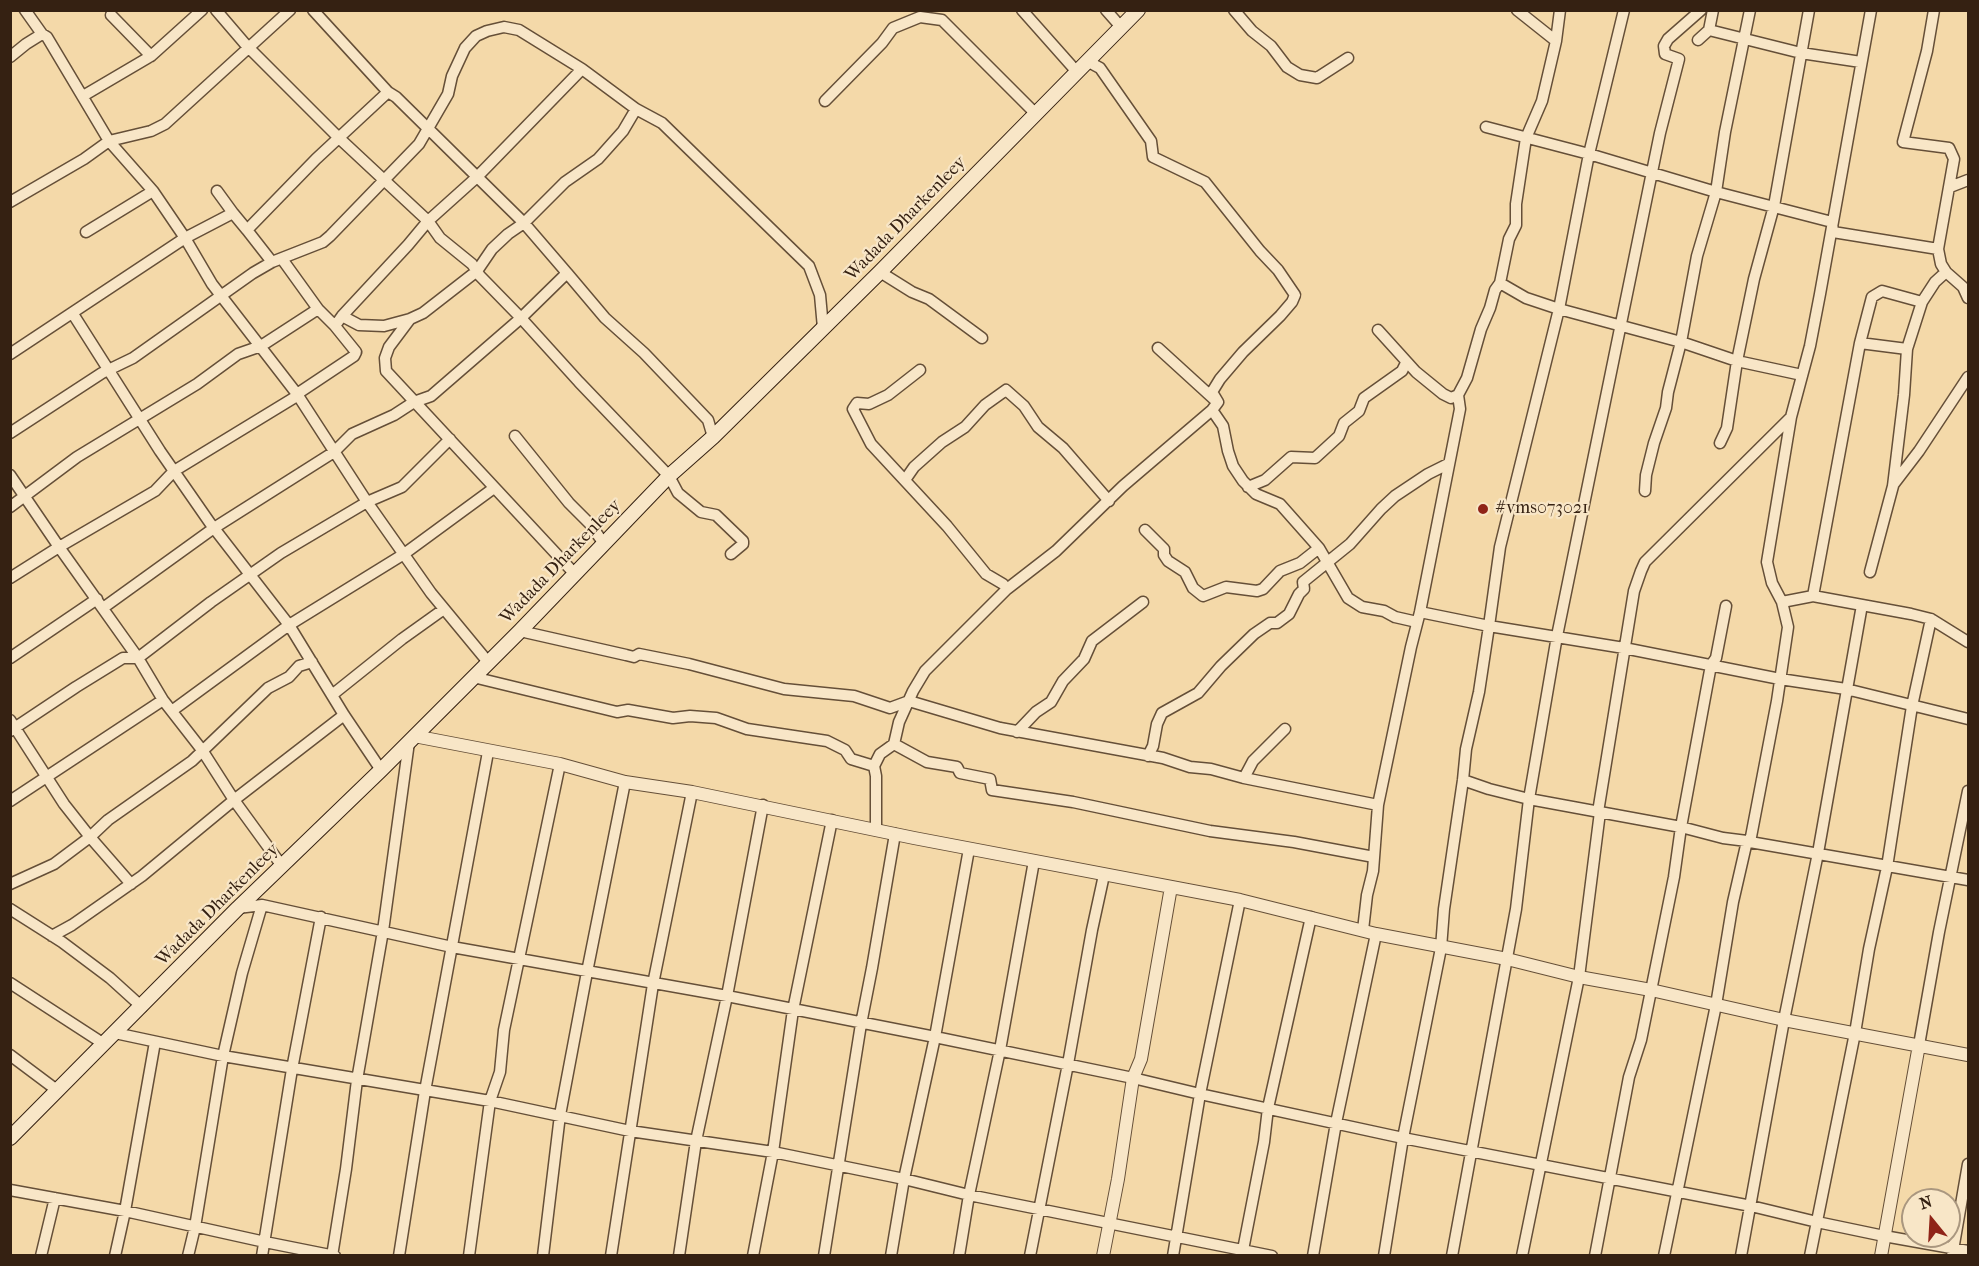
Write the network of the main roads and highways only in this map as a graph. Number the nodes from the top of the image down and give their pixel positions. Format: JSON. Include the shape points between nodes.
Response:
{"nodes":[{"id":1,"x":1138,"y":10,"type":"edge"},
{"id":2,"x":11,"y":1136,"type":"edge"}],
"edges":[{"from":1,"to":2,"type":"main road","name":"Wadada Dharkenleey","via":[[824,328],[669,476],[520,632]]}]}
